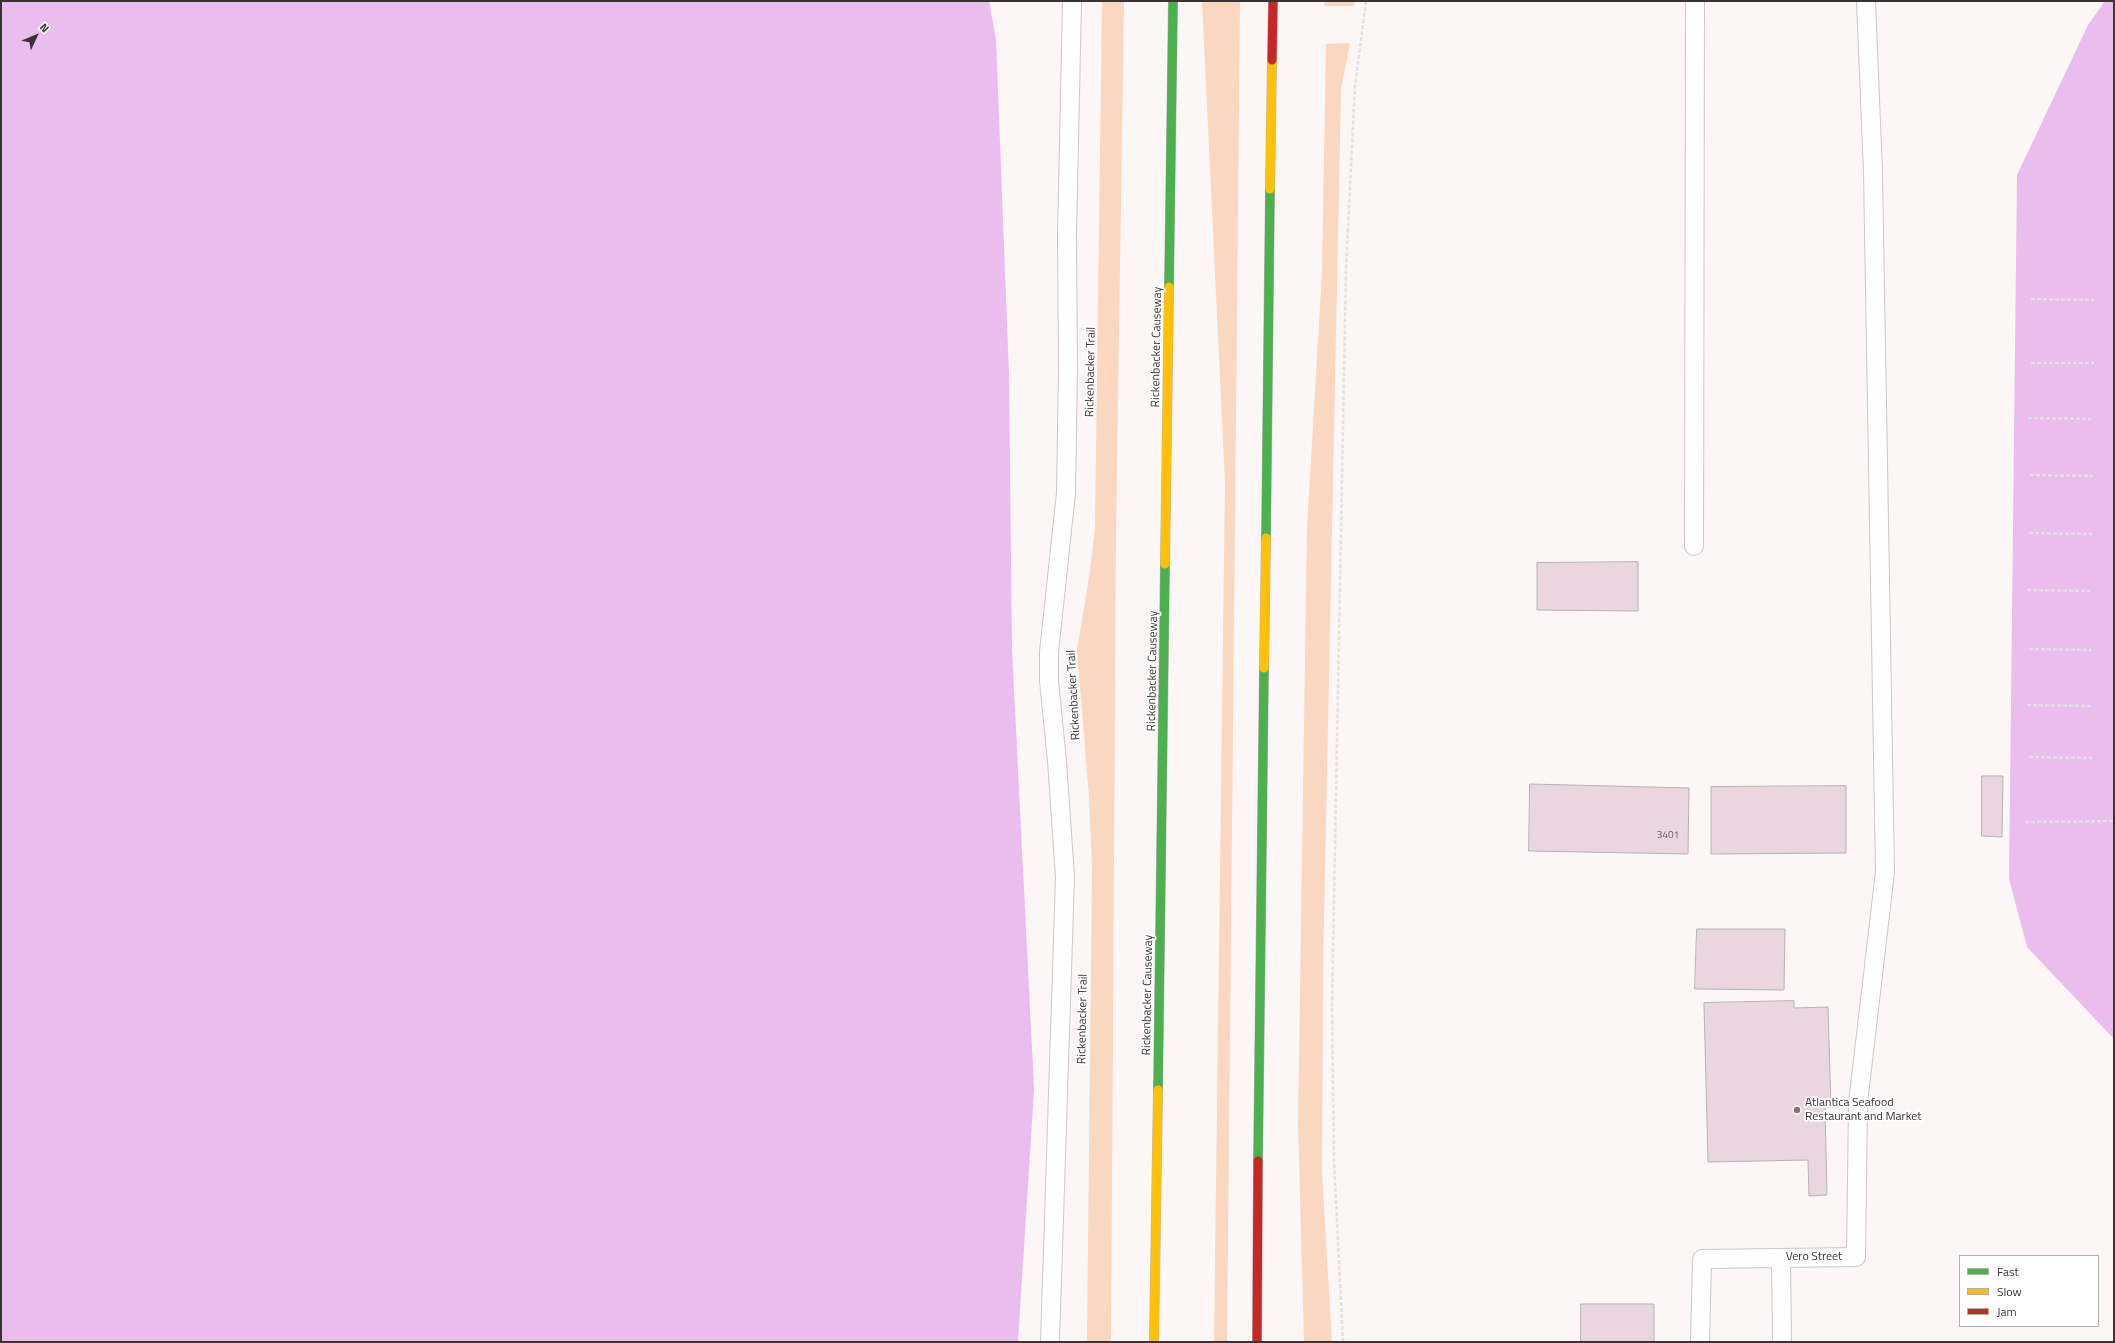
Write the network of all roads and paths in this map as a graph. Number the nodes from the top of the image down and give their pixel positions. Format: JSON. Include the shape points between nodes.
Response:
{"nodes":[{"id":1,"x":1072,"y":1,"type":"edge"},
{"id":2,"x":1173,"y":1,"type":"edge"},
{"id":3,"x":1273,"y":1,"type":"edge"},
{"id":4,"x":1366,"y":1,"type":"edge"},
{"id":5,"x":1695,"y":1,"type":"edge"},
{"id":6,"x":1866,"y":1,"type":"edge"},
{"id":7,"x":2031,"y":299,"type":"dead end"},
{"id":8,"x":2094,"y":300,"type":"dead end"},
{"id":9,"x":2032,"y":363,"type":"dead end"},
{"id":10,"x":2094,"y":363,"type":"dead end"},
{"id":11,"x":2028,"y":418,"type":"dead end"},
{"id":12,"x":2091,"y":419,"type":"dead end"},
{"id":13,"x":2030,"y":475,"type":"dead end"},
{"id":14,"x":2092,"y":476,"type":"dead end"},
{"id":15,"x":2029,"y":533,"type":"dead end"},
{"id":16,"x":2092,"y":534,"type":"dead end"},
{"id":17,"x":1694,"y":546,"type":"dead end"},
{"id":18,"x":2027,"y":590,"type":"dead end"},
{"id":19,"x":2090,"y":591,"type":"dead end"},
{"id":20,"x":2029,"y":649,"type":"dead end"},
{"id":21,"x":2091,"y":650,"type":"dead end"},
{"id":22,"x":2027,"y":705,"type":"dead end"},
{"id":23,"x":2090,"y":706,"type":"dead end"},
{"id":24,"x":2029,"y":757,"type":"dead end"},
{"id":25,"x":2092,"y":758,"type":"dead end"},
{"id":26,"x":2114,"y":821,"type":"edge"},
{"id":27,"x":2025,"y":822,"type":"dead end"},
{"id":28,"x":1781,"y":1258,"type":"junction"},
{"id":29,"x":1050,"y":1342,"type":"edge"},
{"id":30,"x":1154,"y":1342,"type":"edge"},
{"id":31,"x":1257,"y":1342,"type":"edge"},
{"id":32,"x":1343,"y":1342,"type":"edge"},
{"id":33,"x":1700,"y":1342,"type":"edge"},
{"id":34,"x":1782,"y":1342,"type":"edge"}],
"edges":[{"from":1,"to":29,"type":"lane","via":[[1067,235],[1066,485],[1060,566],[1049,652],[1064,876]]},
{"from":2,"to":30,"type":"main road","name":"Rickenbacker Causeway"},
{"from":3,"to":31,"type":"main road","via":[[1258,1007]]},
{"from":4,"to":32,"type":"path","via":[[1355,86],[1346,269],[1332,996],[1334,1162]]},
{"from":5,"to":17,"type":"lane"},
{"from":6,"to":28,"type":"lane","name":"Vero Street","via":[[1873,172],[1885,872],[1858,1103],[1856,1257]]},
{"from":7,"to":8,"type":"path"},
{"from":9,"to":10,"type":"path"},
{"from":11,"to":12,"type":"path"},
{"from":13,"to":14,"type":"path"},
{"from":15,"to":16,"type":"path"},
{"from":18,"to":19,"type":"path"},
{"from":20,"to":21,"type":"path"},
{"from":22,"to":23,"type":"path"},
{"from":24,"to":25,"type":"path"},
{"from":26,"to":27,"type":"path"},
{"from":28,"to":33,"type":"lane","name":"Vero Street","via":[[1702,1259]]},
{"from":28,"to":34,"type":"lane"}]}
